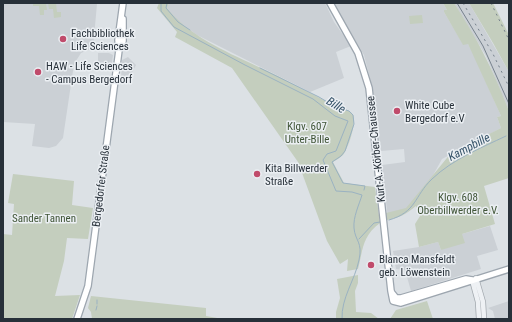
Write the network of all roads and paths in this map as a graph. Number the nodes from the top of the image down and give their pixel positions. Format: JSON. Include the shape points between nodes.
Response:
{"nodes":[{"id":1,"x":122,"y":3,"type":"edge"},
{"id":2,"x":330,"y":3,"type":"edge"},
{"id":3,"x":509,"y":269,"type":"edge"},
{"id":4,"x":474,"y":279,"type":"junction"},
{"id":5,"x":391,"y":291,"type":"junction"},
{"id":6,"x":422,"y":294,"type":"junction"},
{"id":7,"x":77,"y":319,"type":"edge"},
{"id":8,"x":479,"y":319,"type":"edge"},
{"id":9,"x":484,"y":319,"type":"edge"}],
"edges":[{"from":1,"to":7,"type":"main road","name":"Bergedorfer Straße","via":[[88,286]]},
{"from":2,"to":5,"type":"main road","name":"Kurt-A.-Körber-Chaussee","via":[[355,47],[368,84]]},
{"from":3,"to":4,"type":"main road"},
{"from":4,"to":6,"type":"main road","via":[[466,279]]},
{"from":4,"to":8,"type":"street"},
{"from":4,"to":9,"type":"street","via":[[483,302]]},
{"from":5,"to":6,"type":"main road","via":[[398,298]]},
{"from":5,"to":6,"type":"main road","name":"Kurt-A.-Körber-Chaussee","via":[[396,303]]}]}
